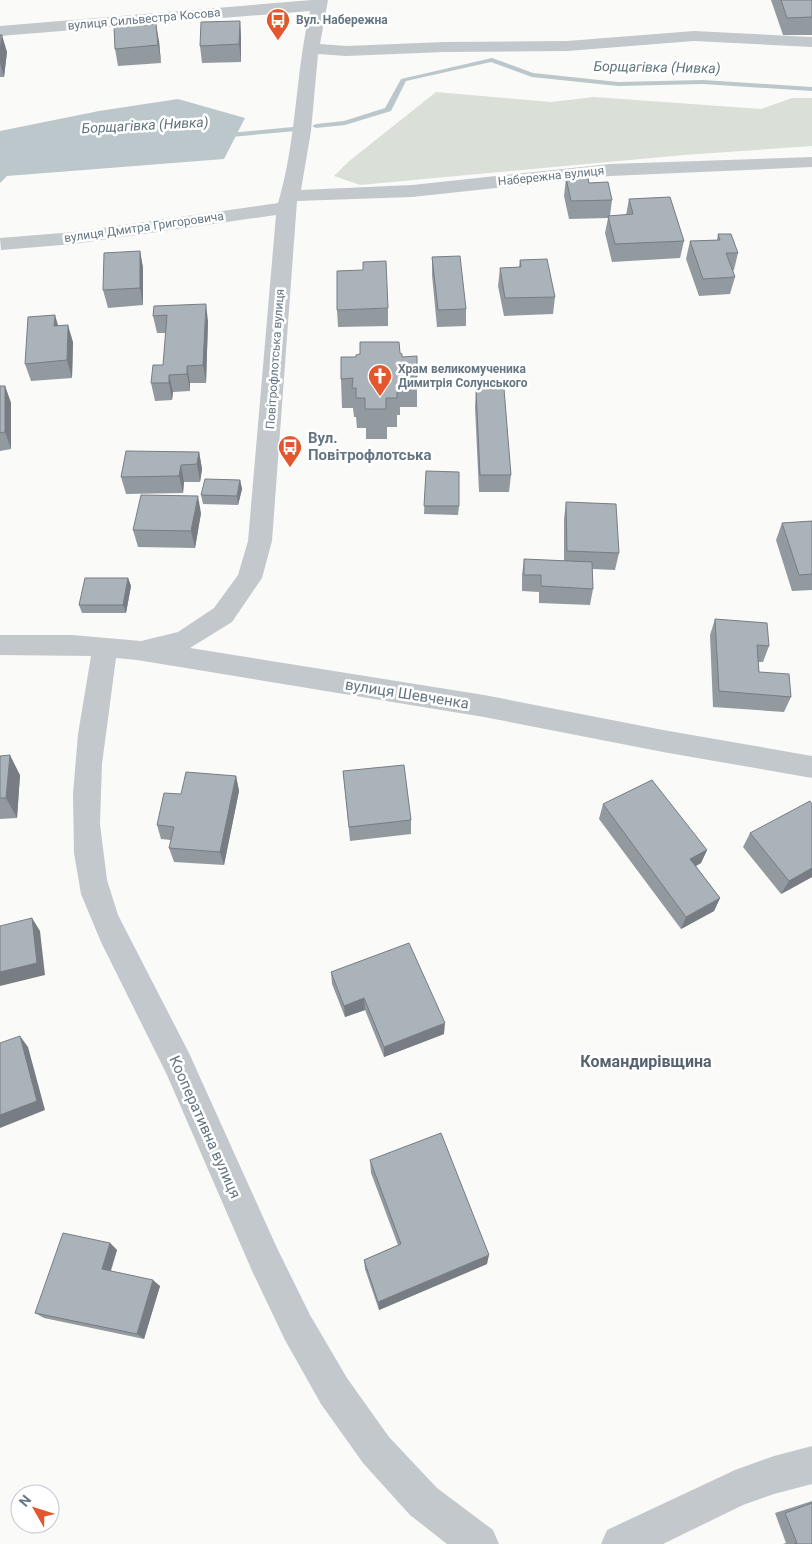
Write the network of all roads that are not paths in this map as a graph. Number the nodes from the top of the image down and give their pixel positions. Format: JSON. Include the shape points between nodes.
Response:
{"nodes":[{"id":1,"x":319,"y":2,"type":"edge"},
{"id":2,"x":0,"y":31,"type":"edge"},
{"id":3,"x":812,"y":42,"type":"edge"},
{"id":4,"x":311,"y":48,"type":"junction"},
{"id":5,"x":812,"y":162,"type":"edge"},
{"id":6,"x":288,"y":202,"type":"junction"},
{"id":7,"x":1,"y":244,"type":"edge"},
{"id":8,"x":0,"y":645,"type":"edge"},
{"id":9,"x":106,"y":648,"type":"junction"},
{"id":10,"x":137,"y":650,"type":"junction"},
{"id":11,"x":812,"y":767,"type":"edge"},
{"id":12,"x":812,"y":1465,"type":"edge"},
{"id":13,"x":479,"y":1544,"type":"edge"},
{"id":14,"x":621,"y":1544,"type":"edge"}],
"edges":[{"from":1,"to":2,"type":"street","name":"вулиця Сильвестра Косова"},
{"from":1,"to":4,"type":"street","name":"Повітрофлотська вулиця"},
{"from":3,"to":4,"type":"street","via":[[694,36],[567,46],[346,51]]},
{"from":4,"to":6,"type":"street","name":"Повітрофлотська вулиця","via":[[303,129]]},
{"from":5,"to":6,"type":"street","name":"Набережна вулиця","via":[[610,170]]},
{"from":6,"to":7,"type":"street","name":"вулиця Дмитра Григоровича","via":[[239,213],[74,238]]},
{"from":6,"to":10,"type":"street","name":"Повітрофлотська вулиця","via":[[265,498],[260,541],[250,578],[223,615],[185,640]]},
{"from":8,"to":9,"type":"street","name":"вулиця Шевченка"},
{"from":9,"to":10,"type":"street","name":"вулиця Шевченка"},
{"from":9,"to":13,"type":"street","name":"Кооперативна вулиця","via":[[95,704],[86,830],[93,884],[110,931],[198,1106],[274,1280],[329,1382],[387,1463],[424,1502]]},
{"from":10,"to":11,"type":"street","name":"вулиця Шевченка","via":[[484,706]]},
{"from":12,"to":14,"type":"street","via":[[735,1490]]}]}
